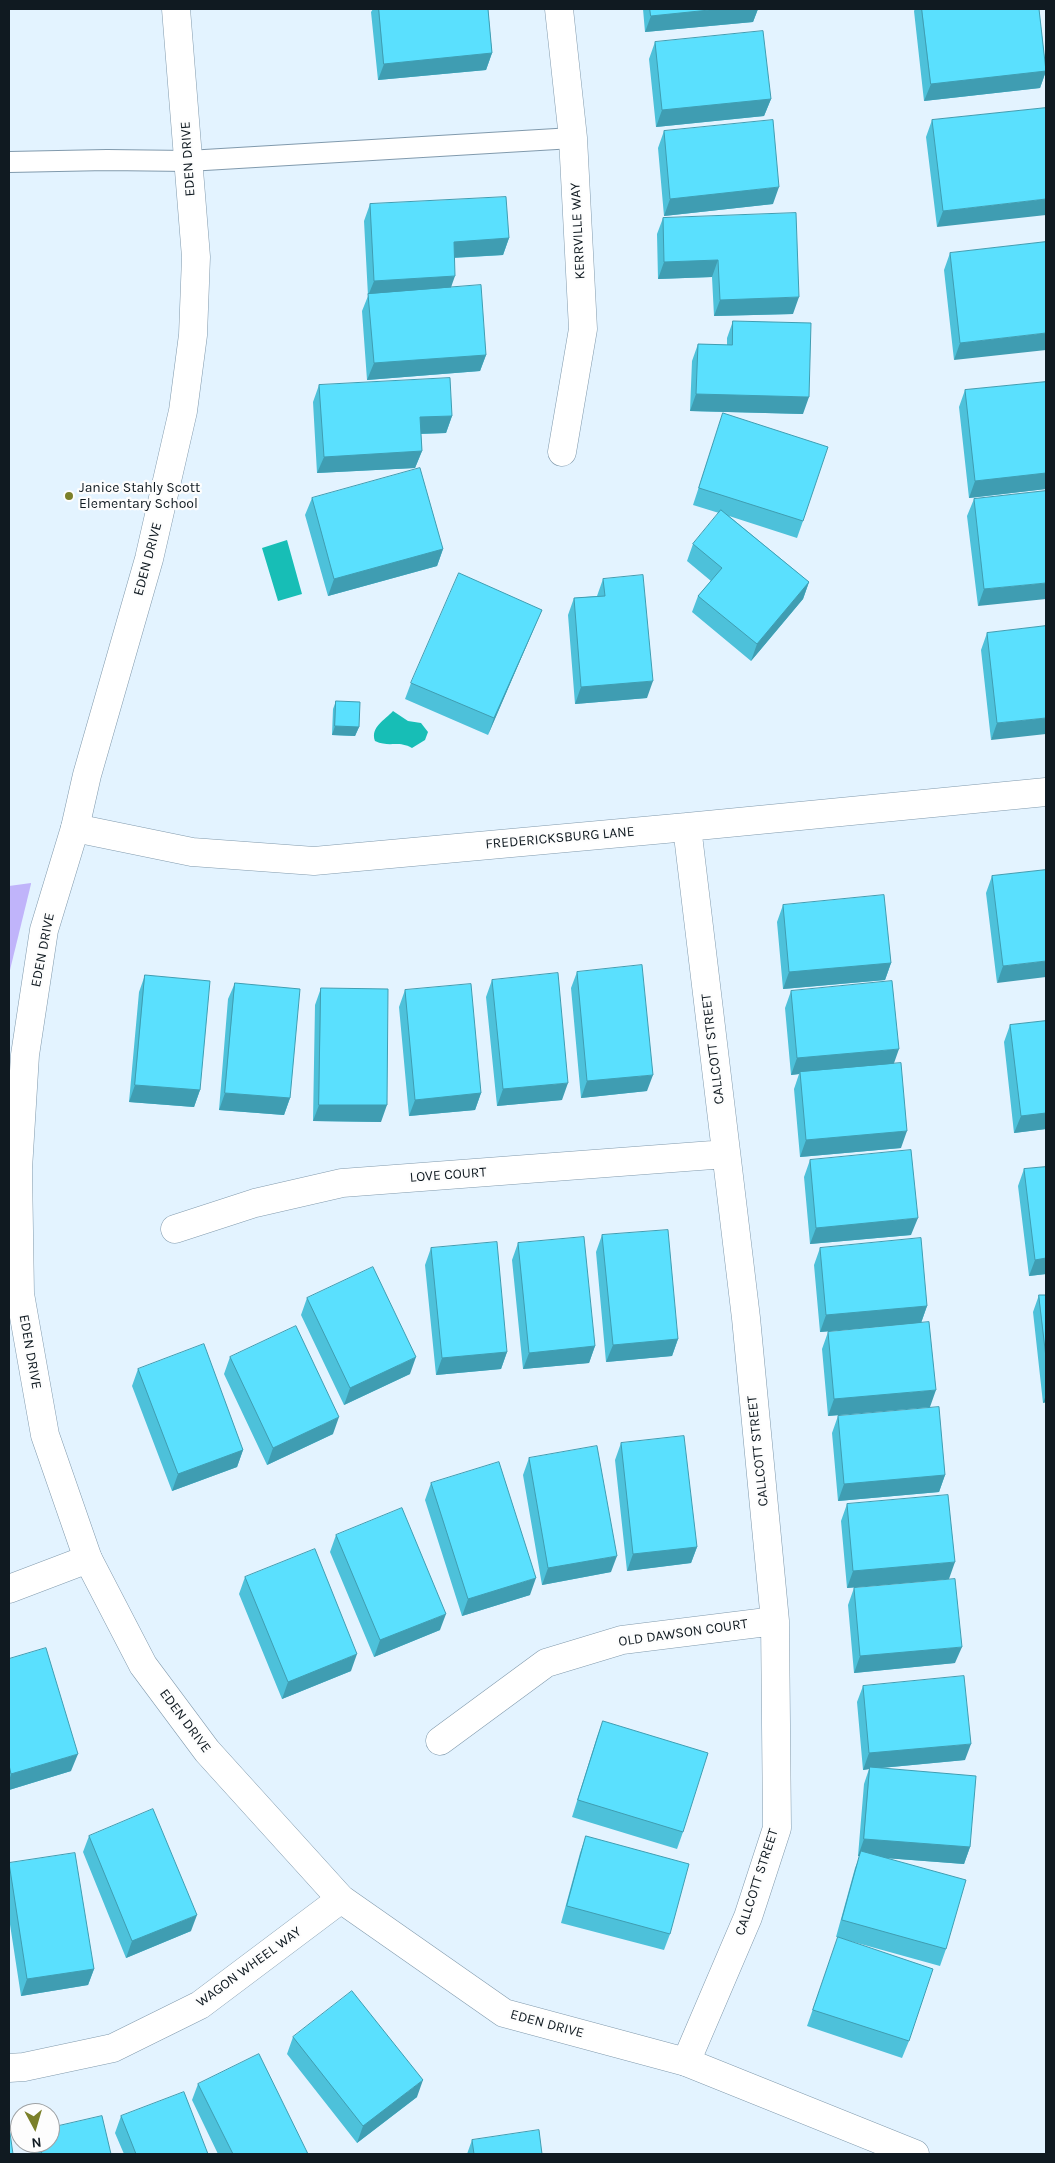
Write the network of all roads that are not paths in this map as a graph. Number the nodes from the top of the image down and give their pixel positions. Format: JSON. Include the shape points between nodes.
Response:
{"nodes":[{"id":1,"x":176,"y":9,"type":"edge"},
{"id":2,"x":559,"y":9,"type":"edge"},
{"id":3,"x":573,"y":138,"type":"junction"},
{"id":4,"x":188,"y":161,"type":"junction"},
{"id":5,"x":9,"y":162,"type":"edge"},
{"id":6,"x":562,"y":452,"type":"dead end"},
{"id":7,"x":1046,"y":792,"type":"edge"},
{"id":8,"x":687,"y":827,"type":"junction"},
{"id":9,"x":75,"y":828,"type":"junction"},
{"id":10,"x":726,"y":1154,"type":"junction"},
{"id":11,"x":176,"y":1229,"type":"dead end"},
{"id":12,"x":88,"y":1559,"type":"junction"},
{"id":13,"x":9,"y":1589,"type":"edge"},
{"id":14,"x":775,"y":1621,"type":"junction"},
{"id":15,"x":440,"y":1741,"type":"dead end"},
{"id":16,"x":341,"y":1899,"type":"junction"},
{"id":17,"x":686,"y":2062,"type":"junction"},
{"id":18,"x":9,"y":2068,"type":"edge"},
{"id":19,"x":915,"y":2154,"type":"edge"}],
"edges":[{"from":1,"to":4,"type":"street","name":"EDEN DRIVE"},
{"from":2,"to":3,"type":"street","name":"KERRVILLE WAY"},
{"from":3,"to":4,"type":"lane"},
{"from":3,"to":6,"type":"street","name":"KERRVILLE WAY","via":[[583,330]]},
{"from":4,"to":5,"type":"lane"},
{"from":4,"to":9,"type":"street","name":"EDEN DRIVE","via":[[196,257],[193,335],[183,412],[149,558]]},
{"from":7,"to":8,"type":"street","name":"FREDERICKSBURG LANE"},
{"from":8,"to":9,"type":"street","name":"FREDERICKSBURG LANE","via":[[314,861],[192,852]]},
{"from":8,"to":10,"type":"street","name":"CALLCOTT STREET"},
{"from":9,"to":12,"type":"street","name":"EDEN DRIVE","via":[[44,930],[25,1055],[18,1169],[19,1275],[45,1435]]},
{"from":10,"to":11,"type":"street","name":"LOVE COURT","via":[[342,1183],[255,1203]]},
{"from":10,"to":14,"type":"street","name":"CALLCOTT STREET","via":[[746,1318]]},
{"from":12,"to":13,"type":"street"},
{"from":12,"to":16,"type":"street","name":"EDEN DRIVE","via":[[143,1664],[207,1751]]},
{"from":14,"to":15,"type":"street","name":"OLD DAWSON COURT","via":[[622,1640],[546,1663]]},
{"from":14,"to":17,"type":"street","name":"CALLCOTT STREET","via":[[777,1828],[748,1917]]},
{"from":16,"to":17,"type":"street","name":"EDEN DRIVE","via":[[504,2013]]},
{"from":16,"to":18,"type":"street","name":"WAGON WHEEL WAY","via":[[200,2005],[113,2048]]},
{"from":17,"to":19,"type":"street","name":"EDEN DRIVE"}]}
